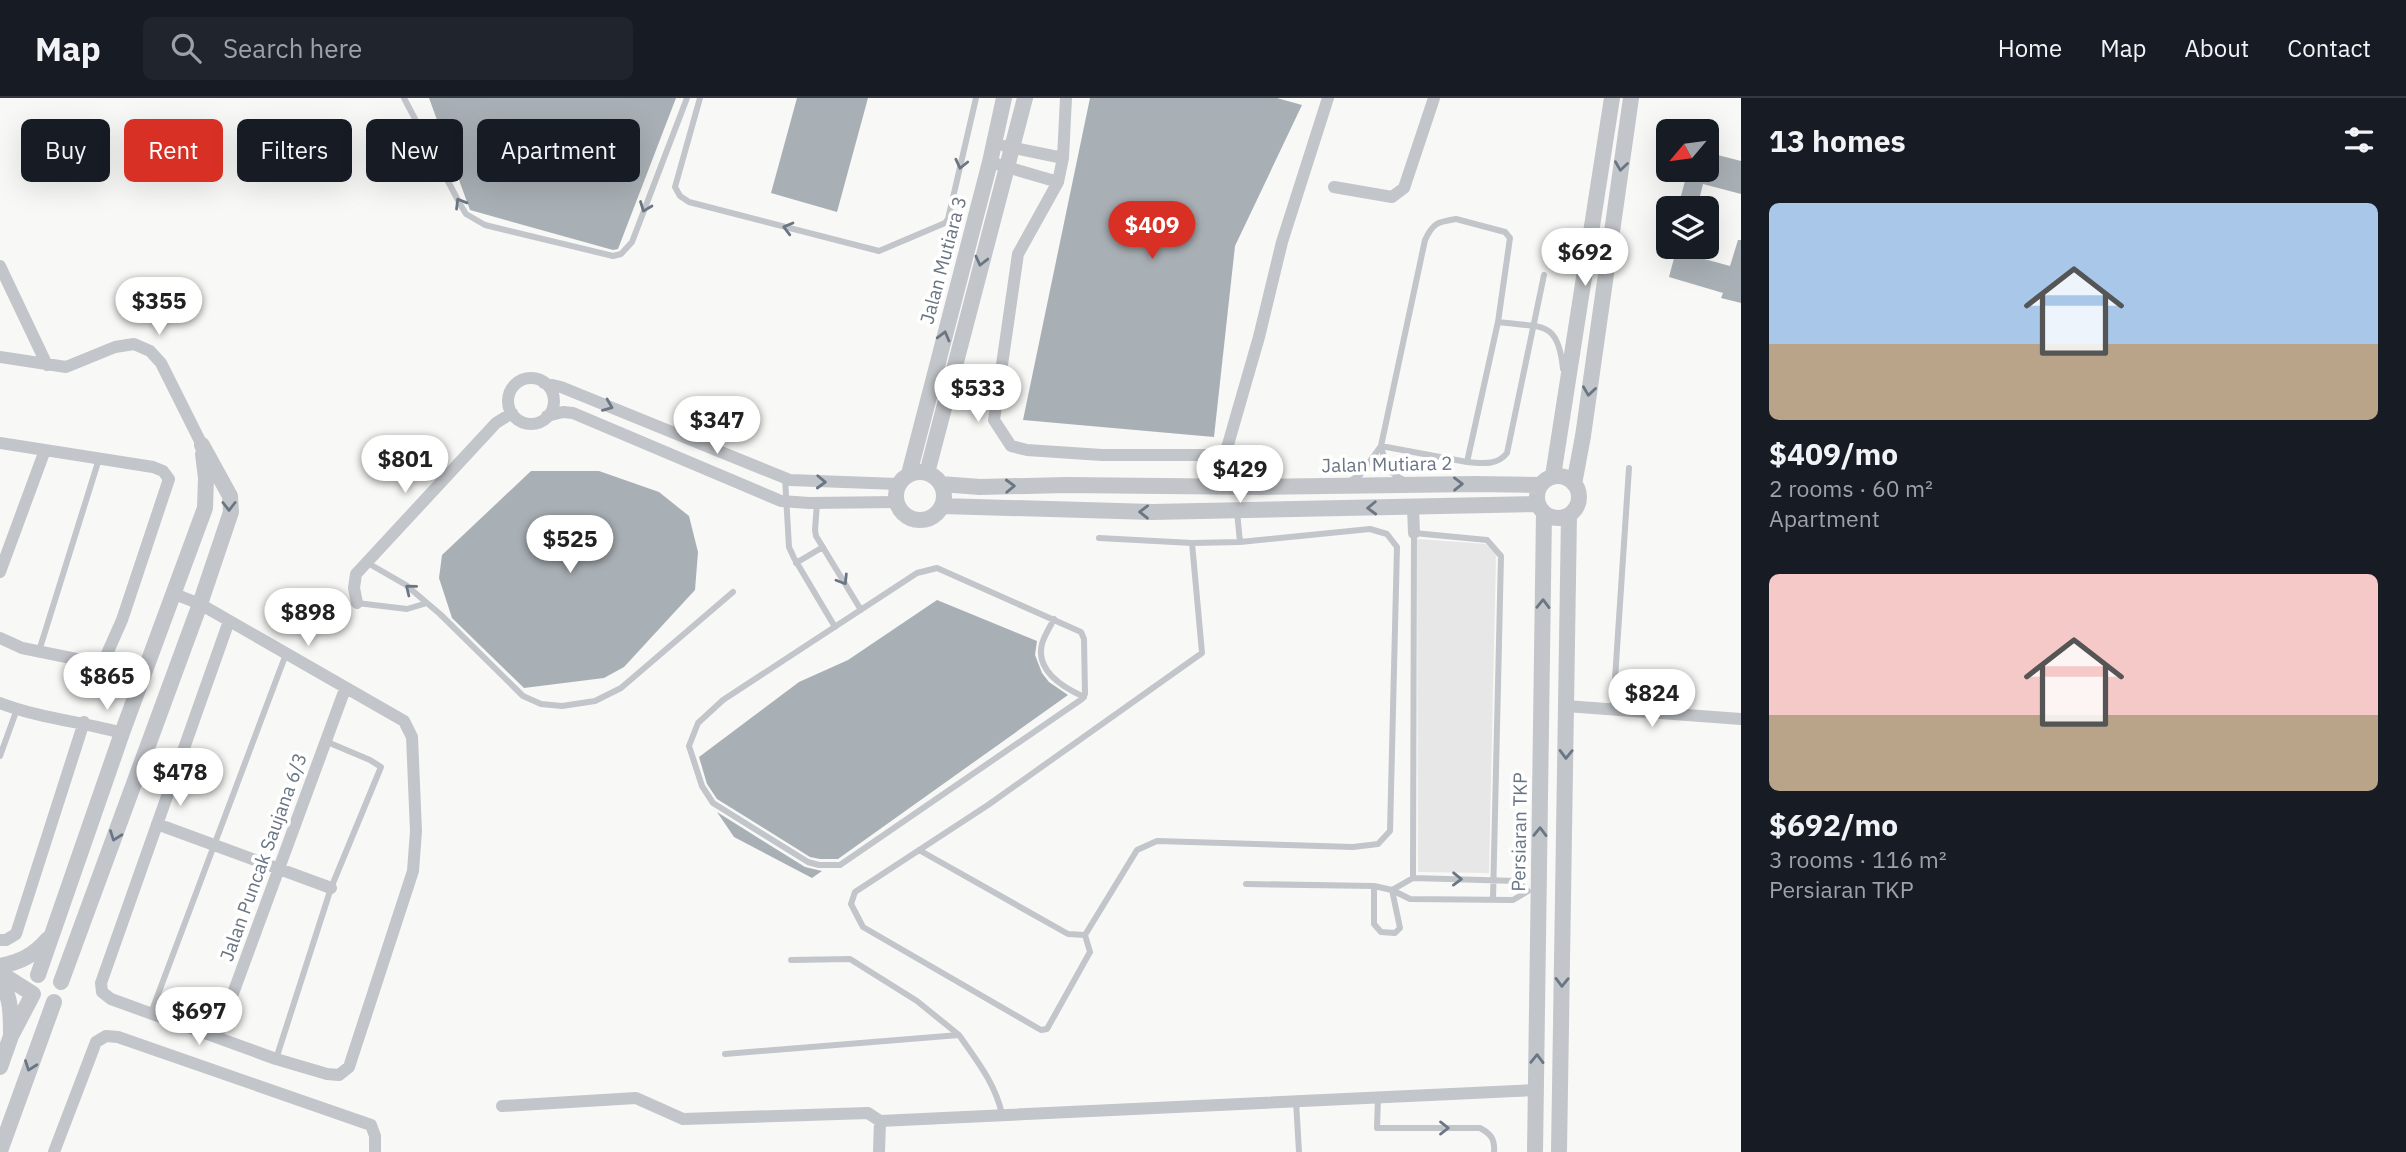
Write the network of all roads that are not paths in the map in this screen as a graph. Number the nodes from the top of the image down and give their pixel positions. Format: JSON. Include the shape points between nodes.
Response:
{"nodes":[{"id":1,"x":404,"y":98,"type":"edge"},
{"id":2,"x":687,"y":98,"type":"edge"},
{"id":3,"x":700,"y":98,"type":"edge"},
{"id":4,"x":976,"y":98,"type":"edge"},
{"id":5,"x":1004,"y":98,"type":"edge"},
{"id":6,"x":1025,"y":98,"type":"edge"},
{"id":7,"x":1066,"y":98,"type":"edge"},
{"id":8,"x":1328,"y":98,"type":"edge"},
{"id":9,"x":1434,"y":98,"type":"edge"},
{"id":10,"x":1612,"y":98,"type":"edge"},
{"id":11,"x":1631,"y":98,"type":"edge"},
{"id":12,"x":1002,"y":146,"type":"junction"},
{"id":13,"x":1063,"y":158,"type":"junction"},
{"id":14,"x":998,"y":164,"type":"junction"},
{"id":15,"x":1058,"y":182,"type":"junction"},
{"id":16,"x":1334,"y":187,"type":"dead end"},
{"id":17,"x":0,"y":266,"type":"edge"},
{"id":18,"x":1544,"y":275,"type":"dead end"},
{"id":19,"x":1499,"y":322,"type":"junction"},
{"id":20,"x":1534,"y":327,"type":"junction"},
{"id":21,"x":1572,"y":342,"type":"junction"},
{"id":22,"x":1595,"y":348,"type":"junction"},
{"id":23,"x":0,"y":357,"type":"edge"},
{"id":24,"x":47,"y":365,"type":"junction"},
{"id":25,"x":544,"y":383,"type":"junction"},
{"id":26,"x":1566,"y":392,"type":"junction"},
{"id":27,"x":512,"y":413,"type":"junction"},
{"id":28,"x":547,"y":416,"type":"junction"},
{"id":29,"x":0,"y":443,"type":"edge"},
{"id":30,"x":202,"y":445,"type":"junction"},
{"id":31,"x":1381,"y":446,"type":"junction"},
{"id":32,"x":45,"y":450,"type":"junction"},
{"id":33,"x":99,"y":459,"type":"junction"},
{"id":34,"x":1467,"y":462,"type":"junction"},
{"id":35,"x":1629,"y":468,"type":"dead end"},
{"id":36,"x":927,"y":472,"type":"junction"},
{"id":37,"x":785,"y":478,"type":"junction"},
{"id":38,"x":903,"y":479,"type":"junction"},
{"id":39,"x":1546,"y":481,"type":"junction"},
{"id":40,"x":942,"y":484,"type":"junction"},
{"id":41,"x":1574,"y":484,"type":"junction"},
{"id":42,"x":1415,"y":485,"type":"junction"},
{"id":43,"x":1330,"y":487,"type":"junction"},
{"id":44,"x":787,"y":501,"type":"junction"},
{"id":45,"x":897,"y":502,"type":"junction"},
{"id":46,"x":817,"y":503,"type":"junction"},
{"id":47,"x":942,"y":506,"type":"junction"},
{"id":48,"x":1413,"y":507,"type":"junction"},
{"id":49,"x":1541,"y":509,"type":"junction"},
{"id":50,"x":1236,"y":510,"type":"junction"},
{"id":51,"x":1569,"y":514,"type":"junction"},
{"id":52,"x":1414,"y":533,"type":"junction"},
{"id":53,"x":1099,"y":538,"type":"dead end"},
{"id":54,"x":1240,"y":541,"type":"junction"},
{"id":55,"x":1192,"y":543,"type":"junction"},
{"id":56,"x":822,"y":547,"type":"junction"},
{"id":57,"x":365,"y":562,"type":"junction"},
{"id":58,"x":796,"y":563,"type":"junction"},
{"id":59,"x":0,"y":572,"type":"edge"},
{"id":60,"x":733,"y":592,"type":"dead end"},
{"id":61,"x":172,"y":593,"type":"junction"},
{"id":62,"x":357,"y":603,"type":"joint"},
{"id":63,"x":427,"y":603,"type":"junction"},
{"id":64,"x":200,"y":604,"type":"junction"},
{"id":65,"x":861,"y":610,"type":"junction"},
{"id":66,"x":1054,"y":618,"type":"junction"},
{"id":67,"x":229,"y":621,"type":"junction"},
{"id":68,"x":835,"y":626,"type":"junction"},
{"id":69,"x":0,"y":638,"type":"edge"},
{"id":70,"x":39,"y":651,"type":"junction"},
{"id":71,"x":286,"y":654,"type":"junction"},
{"id":72,"x":345,"y":689,"type":"junction"},
{"id":73,"x":1084,"y":697,"type":"junction"},
{"id":74,"x":0,"y":703,"type":"edge"},
{"id":75,"x":1566,"y":706,"type":"junction"},
{"id":76,"x":17,"y":709,"type":"junction"},
{"id":77,"x":1613,"y":709,"type":"junction"},
{"id":78,"x":1741,"y":719,"type":"edge"},
{"id":79,"x":84,"y":722,"type":"junction"},
{"id":80,"x":122,"y":733,"type":"junction"},
{"id":81,"x":325,"y":741,"type":"junction"},
{"id":82,"x":0,"y":756,"type":"edge"},
{"id":83,"x":157,"y":824,"type":"junction"},
{"id":84,"x":212,"y":845,"type":"junction"},
{"id":85,"x":919,"y":850,"type":"junction"},
{"id":86,"x":278,"y":869,"type":"junction"},
{"id":87,"x":1413,"y":878,"type":"junction"},
{"id":88,"x":1494,"y":879,"type":"junction"},
{"id":89,"x":1245,"y":884,"type":"dead end"},
{"id":90,"x":1374,"y":886,"type":"junction"},
{"id":91,"x":331,"y":888,"type":"junction"},
{"id":92,"x":1392,"y":890,"type":"junction"},
{"id":93,"x":1533,"y":892,"type":"junction"},
{"id":94,"x":1493,"y":899,"type":"junction"},
{"id":95,"x":53,"y":934,"type":"junction"},
{"id":96,"x":1084,"y":936,"type":"junction"},
{"id":97,"x":3,"y":940,"type":"edge"},
{"id":98,"x":791,"y":960,"type":"dead end"},
{"id":99,"x":0,"y":969,"type":"edge"},
{"id":100,"x":37,"y":976,"type":"junction"},
{"id":101,"x":0,"y":979,"type":"edge"},
{"id":102,"x":61,"y":982,"type":"junction"},
{"id":103,"x":33,"y":994,"type":"junction"},
{"id":104,"x":54,"y":1002,"type":"junction"},
{"id":105,"x":151,"y":1013,"type":"junction"},
{"id":106,"x":959,"y":1035,"type":"junction"},
{"id":107,"x":11,"y":1036,"type":"junction"},
{"id":108,"x":217,"y":1037,"type":"junction"},
{"id":109,"x":724,"y":1054,"type":"dead end"},
{"id":110,"x":276,"y":1059,"type":"junction"},
{"id":111,"x":0,"y":1067,"type":"edge"},
{"id":112,"x":1536,"y":1090,"type":"junction"},
{"id":113,"x":1378,"y":1097,"type":"junction"},
{"id":114,"x":1296,"y":1101,"type":"junction"},
{"id":115,"x":502,"y":1106,"type":"dead end"},
{"id":116,"x":1002,"y":1114,"type":"junction"},
{"id":117,"x":880,"y":1121,"type":"junction"},
{"id":118,"x":0,"y":1151,"type":"edge"},
{"id":119,"x":54,"y":1152,"type":"edge"},
{"id":120,"x":375,"y":1152,"type":"edge"},
{"id":121,"x":878,"y":1152,"type":"edge"},
{"id":122,"x":1299,"y":1152,"type":"edge"},
{"id":123,"x":1494,"y":1152,"type":"edge"},
{"id":124,"x":1535,"y":1152,"type":"edge"},
{"id":125,"x":1559,"y":1152,"type":"edge"}],
"edges":[{"from":2,"to":1,"type":"lane","one_way":true,"via":[[632,242],[613,256],[475,221],[460,204]]},
{"from":4,"to":3,"type":"lane","one_way":true,"via":[[948,219],[879,251],[680,196],[676,187]]},
{"from":5,"to":12,"type":"street","name":"Jalan Mutiara 3"},
{"from":6,"to":12,"type":"street","name":"Jalan Mutiara 3"},
{"from":7,"to":13,"type":"street"},
{"from":8,"to":15,"type":"street","via":[[1282,243],[1227,448],[1218,455],[1027,450],[1011,446],[994,421],[1018,254]]},
{"from":9,"to":16,"type":"street","via":[[1404,188],[1392,197]]},
{"from":10,"to":21,"type":"street"},
{"from":11,"to":22,"type":"street","one_way":true},
{"from":12,"to":13,"type":"street"},
{"from":12,"to":14,"type":"street","name":"Jalan Mutiara 3"},
{"from":13,"to":15,"type":"street"},
{"from":14,"to":15,"type":"street"},
{"from":14,"to":36,"type":"street","name":"Jalan Mutiara 3","one_way":true},
{"from":38,"to":14,"type":"street","name":"Jalan Mutiara 3","one_way":true},
{"from":17,"to":24,"type":"street"},
{"from":18,"to":20,"type":"lane"},
{"from":19,"to":20,"type":"lane"},
{"from":19,"to":31,"type":"lane","via":[[1510,238],[1505,232],[1455,219],[1432,226],[1425,240]]},
{"from":19,"to":34,"type":"lane"},
{"from":20,"to":26,"type":"lane","via":[[1555,334]]},
{"from":20,"to":34,"type":"lane","via":[[1507,453],[1490,463]]},
{"from":21,"to":22,"type":"street"},
{"from":21,"to":26,"type":"street"},
{"from":22,"to":41,"type":"street","one_way":true},
{"from":23,"to":24,"type":"street"},
{"from":24,"to":30,"type":"street","via":[[66,367],[134,344],[150,351],[161,363]]},
{"from":25,"to":27,"type":"street","via":[[527,378],[514,385],[508,398]]},
{"from":25,"to":28,"type":"street","via":[[554,398]]},
{"from":25,"to":37,"type":"street","one_way":true},
{"from":26,"to":39,"type":"street"},
{"from":27,"to":28,"type":"street","via":[[531,424]]},
{"from":27,"to":57,"type":"street","via":[[496,423]]},
{"from":28,"to":44,"type":"street","via":[[573,413]]},
{"from":29,"to":32,"type":"street"},
{"from":30,"to":61,"type":"street","via":[[205,508]]},
{"from":30,"to":64,"type":"street","one_way":true,"via":[[230,496],[231,512]]},
{"from":31,"to":34,"type":"lane"},
{"from":31,"to":42,"type":"lane","via":[[1390,471]]},
{"from":31,"to":43,"type":"lane","via":[[1360,475]]},
{"from":32,"to":33,"type":"street"},
{"from":32,"to":59,"type":"street"},
{"from":33,"to":70,"type":"lane"},
{"from":33,"to":70,"type":"street","via":[[153,467],[169,480],[106,656],[91,663]]},
{"from":35,"to":77,"type":"lane"},
{"from":36,"to":38,"type":"street"},
{"from":36,"to":40,"type":"street"},
{"from":37,"to":38,"type":"street","one_way":true},
{"from":37,"to":44,"type":"lane"},
{"from":38,"to":45,"type":"street"},
{"from":39,"to":41,"type":"street","via":[[1564,477]]},
{"from":42,"to":39,"type":"street","name":"Jalan Mutiara 2","one_way":true},
{"from":39,"to":49,"type":"street","via":[[1537,491]]},
{"from":40,"to":43,"type":"street","name":"Jalan Mutiara 2","one_way":true},
{"from":40,"to":47,"type":"street"},
{"from":41,"to":51,"type":"street","via":[[1579,497]]},
{"from":42,"to":43,"type":"street","name":"Jalan Mutiara 2"},
{"from":44,"to":46,"type":"street"},
{"from":44,"to":58,"type":"lane","via":[[789,547]]},
{"from":45,"to":46,"type":"street"},
{"from":45,"to":47,"type":"street","via":[[902,513],[916,520],[932,517]]},
{"from":46,"to":56,"type":"lane","via":[[815,530]]},
{"from":50,"to":47,"type":"street","one_way":true},
{"from":48,"to":49,"type":"street"},
{"from":48,"to":50,"type":"street","one_way":true},
{"from":48,"to":52,"type":"street"},
{"from":49,"to":51,"type":"street","via":[[1556,518]]},
{"from":93,"to":49,"type":"street","name":"Persiaran TKP","one_way":true},
{"from":50,"to":54,"type":"lane"},
{"from":51,"to":75,"type":"street"},
{"from":52,"to":87,"type":"lane"},
{"from":52,"to":88,"type":"lane","via":[[1487,540],[1501,556]]},
{"from":53,"to":55,"type":"lane"},
{"from":54,"to":55,"type":"lane"},
{"from":54,"to":96,"type":"lane","via":[[1370,529],[1387,534],[1397,547],[1390,831],[1378,844],[1353,846],[1157,841],[1137,850]]},
{"from":55,"to":85,"type":"lane","via":[[1202,653]]},
{"from":56,"to":58,"type":"lane"},
{"from":56,"to":65,"type":"lane","one_way":true},
{"from":57,"to":62,"type":"street","via":[[355,574]]},
{"from":63,"to":57,"type":"lane","one_way":true,"via":[[406,584]]},
{"from":58,"to":68,"type":"lane"},
{"from":60,"to":63,"type":"lane","via":[[621,688],[595,701],[562,706],[523,696]]},
{"from":61,"to":64,"type":"street"},
{"from":61,"to":80,"type":"street"},
{"from":62,"to":63,"type":"lane","via":[[407,609]]},
{"from":64,"to":67,"type":"street"},
{"from":64,"to":102,"type":"street","one_way":true},
{"from":65,"to":66,"type":"lane","via":[[917,573],[937,568]]},
{"from":65,"to":68,"type":"lane"},
{"from":66,"to":73,"type":"lane","via":[[1076,628],[1084,639]]},
{"from":66,"to":73,"type":"lane","via":[[1042,644],[1044,662],[1064,688]]},
{"from":67,"to":71,"type":"street"},
{"from":67,"to":83,"type":"street"},
{"from":68,"to":73,"type":"lane","via":[[723,700],[698,723],[689,746],[702,786],[713,803],[800,858],[819,865],[845,863]]},
{"from":69,"to":70,"type":"street"},
{"from":71,"to":72,"type":"street"},
{"from":71,"to":84,"type":"lane"},
{"from":72,"to":81,"type":"street","name":"Jalan Puncak Saujana 6/3"},
{"from":72,"to":110,"type":"street","via":[[404,721],[412,737],[413,871],[349,1067],[338,1075],[327,1074]]},
{"from":74,"to":76,"type":"street"},
{"from":75,"to":77,"type":"street"},
{"from":75,"to":125,"type":"street","one_way":true},
{"from":76,"to":79,"type":"street"},
{"from":76,"to":82,"type":"lane"},
{"from":77,"to":78,"type":"street"},
{"from":79,"to":80,"type":"street"},
{"from":79,"to":97,"type":"street","via":[[16,934]]},
{"from":80,"to":95,"type":"street"},
{"from":81,"to":86,"type":"street","name":"Jalan Puncak Saujana 6/3"},
{"from":81,"to":91,"type":"lane","via":[[380,767]]},
{"from":83,"to":84,"type":"street"},
{"from":83,"to":105,"type":"street","via":[[101,984],[102,992],[111,999]]},
{"from":84,"to":86,"type":"street"},
{"from":84,"to":105,"type":"lane"},
{"from":85,"to":96,"type":"lane","via":[[1068,934]]},
{"from":85,"to":96,"type":"lane","via":[[855,892],[851,904],[863,927],[1041,1030],[1047,1029],[1090,952]]},
{"from":86,"to":91,"type":"street"},
{"from":86,"to":108,"type":"street","name":"Jalan Puncak Saujana 6/3"},
{"from":87,"to":88,"type":"lane","one_way":true},
{"from":87,"to":92,"type":"lane"},
{"from":88,"to":93,"type":"lane","via":[[1516,881]]},
{"from":88,"to":94,"type":"lane"},
{"from":89,"to":90,"type":"lane"},
{"from":90,"to":92,"type":"lane"},
{"from":90,"to":92,"type":"lane","via":[[1374,924],[1381,932],[1395,933],[1400,928]]},
{"from":91,"to":110,"type":"lane"},
{"from":92,"to":94,"type":"lane","via":[[1410,899]]},
{"from":93,"to":94,"type":"lane","via":[[1513,900]]},
{"from":112,"to":93,"type":"street","name":"Persiaran TKP","one_way":true},
{"from":95,"to":99,"type":"street","via":[[24,960]]},
{"from":95,"to":100,"type":"street"},
{"from":98,"to":106,"type":"lane","via":[[850,959],[917,1001]]},
{"from":99,"to":100,"type":"street"},
{"from":99,"to":103,"type":"street"},
{"from":100,"to":102,"type":"street","via":[[50,973]]},
{"from":100,"to":103,"type":"street"},
{"from":101,"to":107,"type":"street","via":[[11,1011]]},
{"from":102,"to":104,"type":"street","via":[[62,992]]},
{"from":103,"to":104,"type":"street","via":[[40,1002]]},
{"from":103,"to":107,"type":"street"},
{"from":104,"to":118,"type":"street","one_way":true},
{"from":105,"to":108,"type":"street"},
{"from":106,"to":109,"type":"lane"},
{"from":106,"to":116,"type":"lane","via":[[988,1076]]},
{"from":107,"to":111,"type":"street"},
{"from":108,"to":110,"type":"street"},
{"from":112,"to":113,"type":"street"},
{"from":112,"to":124,"type":"street","name":"Persiaran TKP"},
{"from":113,"to":114,"type":"street"},
{"from":113,"to":123,"type":"lane","one_way":true,"via":[[1377,1128],[1480,1128],[1490,1133]]},
{"from":114,"to":116,"type":"street"},
{"from":114,"to":122,"type":"lane"},
{"from":115,"to":117,"type":"street","via":[[636,1098],[683,1119],[868,1113]]},
{"from":116,"to":117,"type":"street"},
{"from":117,"to":121,"type":"street"},
{"from":119,"to":120,"type":"street","via":[[96,1042],[106,1036],[370,1125]]}]}
